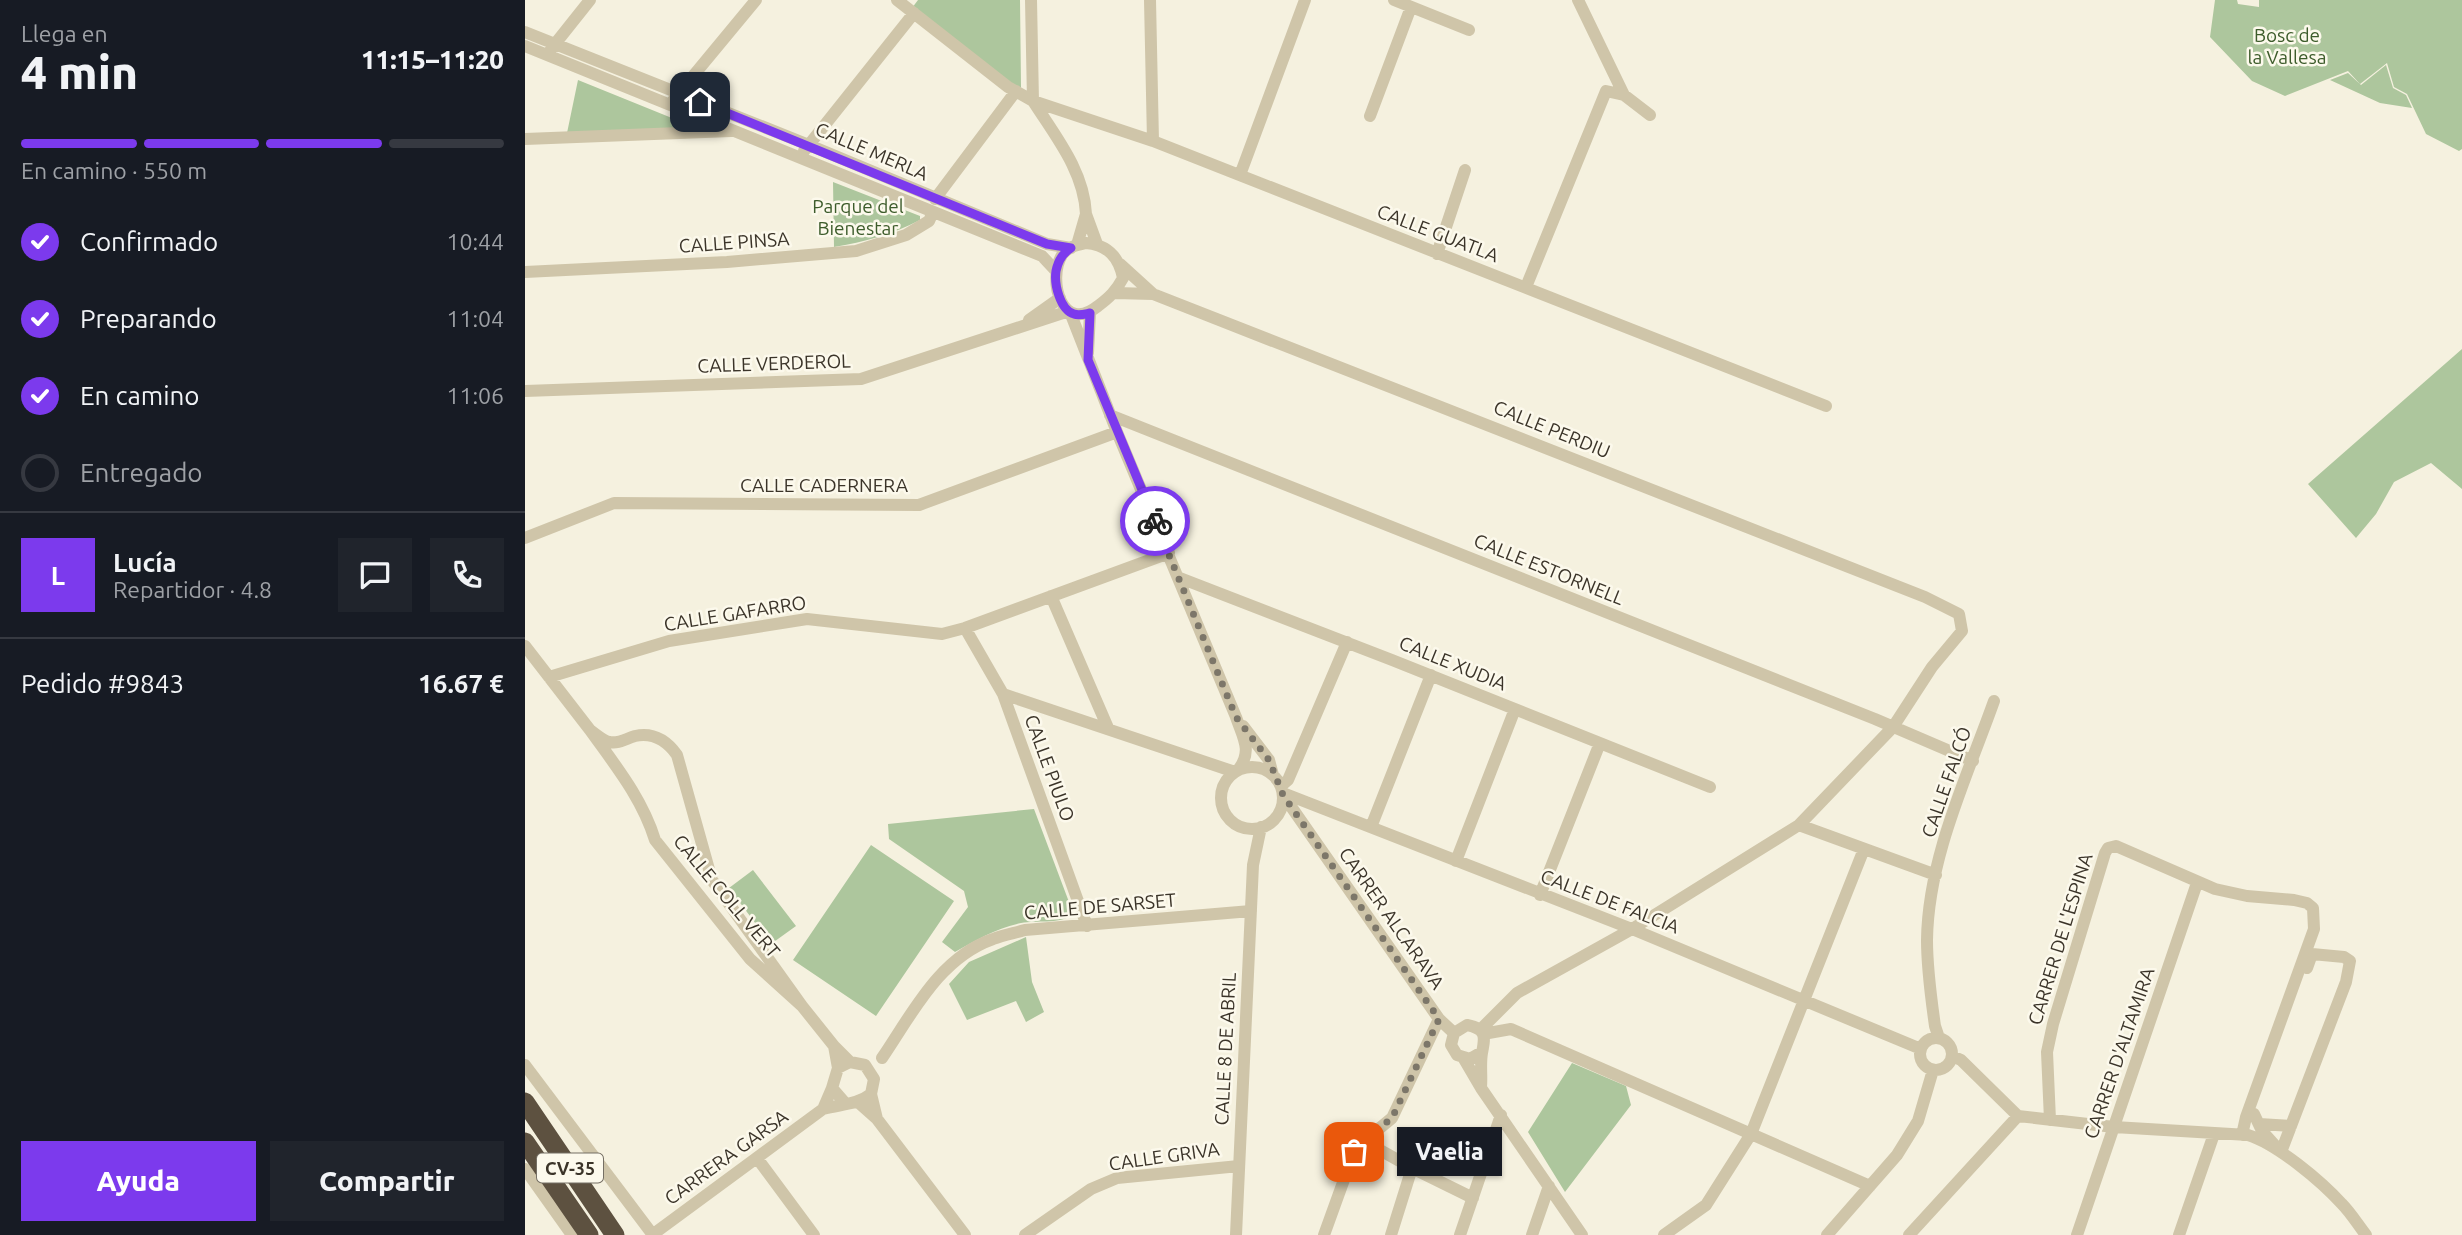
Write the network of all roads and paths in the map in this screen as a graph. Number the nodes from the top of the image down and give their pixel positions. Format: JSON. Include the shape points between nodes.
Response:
{"nodes":[{"id":1,"x":590,"y":0,"type":"edge"},
{"id":2,"x":756,"y":0,"type":"edge"},
{"id":3,"x":897,"y":0,"type":"edge"},
{"id":4,"x":1031,"y":0,"type":"edge"},
{"id":5,"x":1150,"y":0,"type":"edge"},
{"id":6,"x":1305,"y":0,"type":"edge"},
{"id":7,"x":1394,"y":0,"type":"edge"},
{"id":8,"x":1578,"y":0,"type":"edge"},
{"id":9,"x":1411,"y":7,"type":"junction"},
{"id":10,"x":914,"y":13,"type":"junction"},
{"id":11,"x":1469,"y":30,"type":"dead end"},
{"id":12,"x":525,"y":32,"type":"edge"},
{"id":13,"x":555,"y":44,"type":"junction"},
{"id":14,"x":525,"y":46,"type":"edge"},
{"id":15,"x":547,"y":55,"type":"junction"},
{"id":16,"x":1016,"y":92,"type":"junction"},
{"id":17,"x":678,"y":93,"type":"junction"},
{"id":18,"x":1624,"y":95,"type":"junction"},
{"id":19,"x":1034,"y":101,"type":"junction"},
{"id":20,"x":670,"y":104,"type":"junction"},
{"id":21,"x":1650,"y":115,"type":"dead end"},
{"id":22,"x":1370,"y":116,"type":"dead end"},
{"id":23,"x":737,"y":131,"type":"junction"},
{"id":24,"x":525,"y":138,"type":"edge"},
{"id":25,"x":1153,"y":141,"type":"junction"},
{"id":26,"x":809,"y":145,"type":"junction"},
{"id":27,"x":800,"y":157,"type":"junction"},
{"id":28,"x":1465,"y":170,"type":"dead end"},
{"id":29,"x":1240,"y":175,"type":"junction"},
{"id":30,"x":934,"y":205,"type":"junction"},
{"id":31,"x":1086,"y":214,"type":"junction"},
{"id":32,"x":1097,"y":244,"type":"junction"},
{"id":33,"x":1074,"y":246,"type":"junction"},
{"id":34,"x":1437,"y":254,"type":"junction"},
{"id":35,"x":1120,"y":264,"type":"junction"},
{"id":36,"x":1056,"y":271,"type":"junction"},
{"id":37,"x":525,"y":272,"type":"edge"},
{"id":38,"x":1527,"y":287,"type":"junction"},
{"id":39,"x":1115,"y":293,"type":"junction"},
{"id":40,"x":1153,"y":294,"type":"junction"},
{"id":41,"x":1060,"y":298,"type":"junction"},
{"id":42,"x":1070,"y":312,"type":"junction"},
{"id":43,"x":1090,"y":313,"type":"junction"},
{"id":44,"x":1017,"y":328,"type":"junction"},
{"id":45,"x":1088,"y":360,"type":"junction"},
{"id":46,"x":525,"y":391,"type":"edge"},
{"id":47,"x":1826,"y":406,"type":"dead end"},
{"id":48,"x":1110,"y":415,"type":"junction"},
{"id":49,"x":1117,"y":432,"type":"junction"},
{"id":50,"x":525,"y":538,"type":"edge"},
{"id":51,"x":1169,"y":553,"type":"junction"},
{"id":52,"x":1180,"y":578,"type":"junction"},
{"id":53,"x":1051,"y":596,"type":"junction"},
{"id":54,"x":965,"y":628,"type":"junction"},
{"id":55,"x":1347,"y":642,"type":"junction"},
{"id":56,"x":525,"y":646,"type":"edge"},
{"id":57,"x":1431,"y":675,"type":"junction"},
{"id":58,"x":549,"y":677,"type":"junction"},
{"id":59,"x":1003,"y":694,"type":"junction"},
{"id":60,"x":1994,"y":701,"type":"dead end"},
{"id":61,"x":1515,"y":709,"type":"junction"},
{"id":62,"x":1236,"y":717,"type":"junction"},
{"id":63,"x":1893,"y":727,"type":"junction"},
{"id":64,"x":1108,"y":728,"type":"junction"},
{"id":65,"x":590,"y":730,"type":"junction"},
{"id":66,"x":1600,"y":743,"type":"junction"},
{"id":67,"x":1973,"y":761,"type":"junction"},
{"id":68,"x":1236,"y":771,"type":"junction"},
{"id":69,"x":1280,"y":787,"type":"junction"},
{"id":70,"x":1710,"y":787,"type":"dead end"},
{"id":71,"x":1277,"y":817,"type":"junction"},
{"id":72,"x":1301,"y":823,"type":"junction"},
{"id":73,"x":1799,"y":825,"type":"junction"},
{"id":74,"x":1261,"y":827,"type":"junction"},
{"id":75,"x":1371,"y":827,"type":"junction"},
{"id":76,"x":1247,"y":828,"type":"junction"},
{"id":77,"x":1864,"y":849,"type":"junction"},
{"id":78,"x":1456,"y":860,"type":"junction"},
{"id":79,"x":1254,"y":865,"type":"junction"},
{"id":80,"x":1936,"y":875,"type":"junction"},
{"id":81,"x":2197,"y":883,"type":"junction"},
{"id":82,"x":1540,"y":895,"type":"junction"},
{"id":83,"x":1251,"y":911,"type":"junction"},
{"id":84,"x":1087,"y":926,"type":"junction"},
{"id":85,"x":1632,"y":929,"type":"junction"},
{"id":86,"x":1806,"y":1000,"type":"junction"},
{"id":87,"x":802,"y":1006,"type":"junction"},
{"id":88,"x":1439,"y":1019,"type":"junction"},
{"id":89,"x":1481,"y":1032,"type":"junction"},
{"id":90,"x":1454,"y":1033,"type":"junction"},
{"id":91,"x":1939,"y":1038,"type":"junction"},
{"id":92,"x":1921,"y":1049,"type":"junction"},
{"id":93,"x":1482,"y":1052,"type":"junction"},
{"id":94,"x":1952,"y":1056,"type":"junction"},
{"id":95,"x":882,"y":1058,"type":"junction"},
{"id":96,"x":1465,"y":1059,"type":"junction"},
{"id":97,"x":525,"y":1065,"type":"edge"},
{"id":98,"x":844,"y":1065,"type":"junction"},
{"id":99,"x":865,"y":1065,"type":"junction"},
{"id":100,"x":1933,"y":1070,"type":"junction"},
{"id":101,"x":874,"y":1079,"type":"junction"},
{"id":102,"x":832,"y":1088,"type":"junction"},
{"id":103,"x":1481,"y":1088,"type":"junction"},
{"id":104,"x":871,"y":1094,"type":"junction"},
{"id":105,"x":525,"y":1102,"type":"edge"},
{"id":106,"x":845,"y":1103,"type":"junction"},
{"id":107,"x":859,"y":1103,"type":"junction"},
{"id":108,"x":823,"y":1109,"type":"junction"},
{"id":109,"x":1501,"y":1115,"type":"junction"},
{"id":110,"x":2018,"y":1116,"type":"junction"},
{"id":111,"x":877,"y":1119,"type":"junction"},
{"id":112,"x":2257,"y":1119,"type":"junction"},
{"id":113,"x":2050,"y":1120,"type":"junction"},
{"id":114,"x":2291,"y":1126,"type":"junction"},
{"id":115,"x":2114,"y":1127,"type":"junction"},
{"id":116,"x":1751,"y":1133,"type":"junction"},
{"id":117,"x":2214,"y":1134,"type":"junction"},
{"id":118,"x":2245,"y":1135,"type":"junction"},
{"id":119,"x":1364,"y":1140,"type":"junction"},
{"id":120,"x":525,"y":1142,"type":"edge"},
{"id":121,"x":2281,"y":1152,"type":"junction"},
{"id":122,"x":757,"y":1158,"type":"junction"},
{"id":123,"x":1239,"y":1166,"type":"junction"},
{"id":124,"x":1412,"y":1168,"type":"junction"},
{"id":125,"x":525,"y":1169,"type":"edge"},
{"id":126,"x":1549,"y":1186,"type":"junction"},
{"id":127,"x":1870,"y":1186,"type":"junction"},
{"id":128,"x":1473,"y":1198,"type":"junction"},
{"id":129,"x":572,"y":1235,"type":"edge"},
{"id":130,"x":589,"y":1235,"type":"edge"},
{"id":131,"x":615,"y":1235,"type":"edge"},
{"id":132,"x":652,"y":1235,"type":"edge"},
{"id":133,"x":814,"y":1235,"type":"edge"},
{"id":134,"x":965,"y":1235,"type":"edge"},
{"id":135,"x":1025,"y":1235,"type":"edge"},
{"id":136,"x":1235,"y":1235,"type":"edge"},
{"id":137,"x":1324,"y":1235,"type":"edge"},
{"id":138,"x":1391,"y":1235,"type":"edge"},
{"id":139,"x":1460,"y":1235,"type":"edge"},
{"id":140,"x":1532,"y":1235,"type":"edge"},
{"id":141,"x":1582,"y":1235,"type":"edge"},
{"id":142,"x":1664,"y":1235,"type":"edge"},
{"id":143,"x":1827,"y":1235,"type":"edge"},
{"id":144,"x":1909,"y":1235,"type":"edge"},
{"id":145,"x":2077,"y":1235,"type":"edge"},
{"id":146,"x":2179,"y":1235,"type":"edge"},
{"id":147,"x":2366,"y":1235,"type":"edge"}],
"edges":[{"from":1,"to":13,"type":"street"},
{"from":2,"to":17,"type":"street"},
{"from":3,"to":10,"type":"street","name":"CALLE GUATLA"},
{"from":4,"to":19,"type":"street"},
{"from":5,"to":25,"type":"street"},
{"from":6,"to":29,"type":"street"},
{"from":7,"to":9,"type":"street"},
{"from":8,"to":18,"type":"street"},
{"from":9,"to":11,"type":"street"},
{"from":9,"to":22,"type":"street"},
{"from":10,"to":16,"type":"street","name":"CALLE GUATLA"},
{"from":10,"to":26,"type":"street"},
{"from":12,"to":13,"type":"street","name":"CALLE MERLA"},
{"from":13,"to":15,"type":"street"},
{"from":13,"to":17,"type":"street","name":"CALLE MERLA"},
{"from":14,"to":15,"type":"street","name":"CALLE MERLA"},
{"from":15,"to":20,"type":"street","name":"CALLE MERLA"},
{"from":16,"to":19,"type":"street","name":"CALLE GUATLA"},
{"from":16,"to":30,"type":"street","name":"CALLE PINSA"},
{"from":17,"to":20,"type":"street"},
{"from":17,"to":26,"type":"street","name":"CALLE MERLA"},
{"from":18,"to":21,"type":"street"},
{"from":18,"to":38,"type":"street","via":[[1606,91]]},
{"from":19,"to":25,"type":"street","name":"CALLE GUATLA"},
{"from":19,"to":31,"type":"street","via":[[1075,167],[1085,194]]},
{"from":20,"to":23,"type":"street","name":"CALLE MERLA"},
{"from":23,"to":24,"type":"street"},
{"from":23,"to":27,"type":"street","name":"CALLE MERLA"},
{"from":25,"to":29,"type":"street","name":"CALLE GUATLA"},
{"from":26,"to":27,"type":"street"},
{"from":26,"to":30,"type":"street","name":"CALLE MERLA"},
{"from":27,"to":30,"type":"street","name":"CALLE MERLA"},
{"from":28,"to":34,"type":"street"},
{"from":29,"to":34,"type":"street","name":"CALLE GUATLA"},
{"from":30,"to":33,"type":"street","name":"CALLE MERLA","via":[[1047,244]]},
{"from":30,"to":36,"type":"street","name":"CALLE MERLA","via":[[1042,256]]},
{"from":30,"to":37,"type":"street","name":"CALLE PINSA","via":[[929,221],[906,235],[856,251]]},
{"from":31,"to":32,"type":"street"},
{"from":31,"to":33,"type":"street"},
{"from":32,"to":33,"type":"street"},
{"from":32,"to":35,"type":"street"},
{"from":33,"to":36,"type":"street","via":[[1063,253]]},
{"from":34,"to":38,"type":"street","name":"CALLE GUATLA"},
{"from":35,"to":39,"type":"street","via":[[1123,278]]},
{"from":35,"to":40,"type":"street","name":"CALLE PERDIU"},
{"from":36,"to":41,"type":"street"},
{"from":38,"to":47,"type":"street","name":"CALLE GUATLA"},
{"from":39,"to":40,"type":"street","name":"CALLE PERDIU"},
{"from":39,"to":43,"type":"street"},
{"from":40,"to":63,"type":"street","name":"CALLE PERDIU","via":[[1959,614],[1962,631]]},
{"from":41,"to":42,"type":"street"},
{"from":41,"to":44,"type":"street","name":"CALLE VERDEROL"},
{"from":42,"to":43,"type":"street"},
{"from":42,"to":44,"type":"street","name":"CALLE VERDEROL"},
{"from":42,"to":45,"type":"street","name":"CARRER ALCARAVA"},
{"from":43,"to":45,"type":"street","name":"CARRER ALCARAVA"},
{"from":44,"to":46,"type":"street","name":"CALLE VERDEROL","via":[[861,379]]},
{"from":45,"to":48,"type":"street","name":"CARRER ALCARAVA"},
{"from":48,"to":49,"type":"street","name":"CARRER ALCARAVA"},
{"from":48,"to":63,"type":"street","name":"CALLE ESTORNELL"},
{"from":49,"to":50,"type":"street","name":"CALLE CADERNERA","via":[[919,505],[614,503]]},
{"from":49,"to":51,"type":"street","name":"CARRER ALCARAVA"},
{"from":51,"to":52,"type":"street","name":"CARRER ALCARAVA"},
{"from":51,"to":53,"type":"street","name":"CALLE GAFARRO"},
{"from":52,"to":55,"type":"street","name":"CALLE XUDIA"},
{"from":52,"to":62,"type":"street","name":"CARRER ALCARAVA"},
{"from":53,"to":54,"type":"street","name":"CALLE GAFARRO"},
{"from":53,"to":64,"type":"street"},
{"from":54,"to":58,"type":"street","name":"CALLE GAFARRO","via":[[942,634],[807,619],[669,641]]},
{"from":54,"to":59,"type":"street","name":"CALLE PIULO"},
{"from":55,"to":57,"type":"street","name":"CALLE XUDIA"},
{"from":55,"to":69,"type":"street","via":[[1289,780]]},
{"from":56,"to":58,"type":"street","name":"CALLE COLL VERT"},
{"from":57,"to":61,"type":"street","name":"CALLE XUDIA"},
{"from":57,"to":75,"type":"street"},
{"from":58,"to":65,"type":"street","name":"CALLE COLL VERT"},
{"from":59,"to":64,"type":"street"},
{"from":59,"to":84,"type":"street","name":"CALLE PIULO"},
{"from":60,"to":67,"type":"street","name":"CALLE FALCÓ"},
{"from":61,"to":66,"type":"street","name":"CALLE XUDIA"},
{"from":61,"to":78,"type":"street"},
{"from":62,"to":68,"type":"street","name":"CARRER ALCARAVA","via":[[1248,751]]},
{"from":62,"to":69,"type":"street","name":"CARRER ALCARAVA","via":[[1269,760]]},
{"from":63,"to":67,"type":"street","name":"CALLE ESTORNELL"},
{"from":63,"to":73,"type":"street"},
{"from":64,"to":68,"type":"street"},
{"from":65,"to":87,"type":"street","name":"CALLE COLL VERT","via":[[635,793],[655,840],[750,959]]},
{"from":65,"to":87,"type":"street","name":"CALLE COLL VERT","via":[[606,741],[637,736],[668,742],[677,755],[712,880]]},
{"from":66,"to":70,"type":"street","name":"CALLE XUDIA"},
{"from":66,"to":82,"type":"street"},
{"from":67,"to":80,"type":"street","name":"CALLE FALCÓ"},
{"from":68,"to":69,"type":"street","via":[[1257,768]]},
{"from":68,"to":76,"type":"street","via":[[1226,782],[1221,802],[1230,820]]},
{"from":69,"to":71,"type":"street"},
{"from":69,"to":72,"type":"street","name":"CARRER ALCARAVA"},
{"from":69,"to":75,"type":"street","name":"CALLE DE FALCIA"},
{"from":71,"to":72,"type":"street"},
{"from":71,"to":74,"type":"street"},
{"from":72,"to":88,"type":"street","name":"CARRER ALCARAVA"},
{"from":73,"to":77,"type":"street"},
{"from":73,"to":85,"type":"street"},
{"from":74,"to":76,"type":"street"},
{"from":74,"to":79,"type":"street","name":"CALLE 8 DE ABRIL"},
{"from":75,"to":78,"type":"street","name":"CALLE DE FALCIA"},
{"from":76,"to":79,"type":"street","name":"CALLE 8 DE ABRIL"},
{"from":77,"to":80,"type":"street"},
{"from":77,"to":86,"type":"street"},
{"from":78,"to":82,"type":"street","name":"CALLE DE FALCIA"},
{"from":79,"to":83,"type":"street","name":"CALLE 8 DE ABRIL"},
{"from":80,"to":91,"type":"street","name":"CALLE FALCÓ","via":[[1927,940]]},
{"from":81,"to":113,"type":"street","name":"CARRER DE L'ESPINA","via":[[2125,849],[2108,848],[2047,1052]]},
{"from":81,"to":115,"type":"street","name":"CARRER D'ALTAMIRA"},
{"from":81,"to":118,"type":"street","name":"CARRER DE L'ESPINA","via":[[2247,896],[2307,902],[2315,917],[2250,1105]]},
{"from":82,"to":85,"type":"street","name":"CALLE DE FALCIA"},
{"from":83,"to":84,"type":"street","name":"CALLE DE SARSET"},
{"from":83,"to":123,"type":"street","name":"CALLE 8 DE ABRIL"},
{"from":84,"to":95,"type":"street","name":"CALLE DE SARSET","via":[[1025,930],[991,939],[953,962],[927,990]]},
{"from":85,"to":86,"type":"street","name":"CALLE DE FALCIA"},
{"from":85,"to":89,"type":"street","via":[[1517,993]]},
{"from":86,"to":92,"type":"street","name":"CALLE DE FALCIA"},
{"from":86,"to":116,"type":"street"},
{"from":87,"to":98,"type":"street","name":"CALLE COLL VERT"},
{"from":88,"to":90,"type":"street","name":"CARRER ALCARAVA"},
{"from":88,"to":119,"type":"street","via":[[1392,1118]]},
{"from":89,"to":90,"type":"street","via":[[1467,1025]]},
{"from":89,"to":93,"type":"street"},
{"from":89,"to":116,"type":"street","via":[[1511,1029]]},
{"from":90,"to":96,"type":"street","via":[[1453,1051]]},
{"from":91,"to":92,"type":"street","via":[[1930,1039]]},
{"from":91,"to":94,"type":"street","via":[[1948,1044]]},
{"from":92,"to":100,"type":"street","via":[[1922,1062]]},
{"from":93,"to":96,"type":"street"},
{"from":93,"to":103,"type":"street"},
{"from":94,"to":100,"type":"street","via":[[1946,1066]]},
{"from":94,"to":110,"type":"street"},
{"from":95,"to":99,"type":"street"},
{"from":95,"to":101,"type":"street","name":"CALLE DE SARSET"},
{"from":96,"to":103,"type":"street"},
{"from":97,"to":132,"type":"street"},
{"from":98,"to":99,"type":"street"},
{"from":98,"to":102,"type":"street"},
{"from":99,"to":101,"type":"street"},
{"from":100,"to":127,"type":"street","via":[[1918,1121]]},
{"from":101,"to":104,"type":"street"},
{"from":102,"to":106,"type":"street"},
{"from":102,"to":108,"type":"street"},
{"from":103,"to":109,"type":"street"},
{"from":104,"to":107,"type":"street"},
{"from":104,"to":111,"type":"street"},
{"from":105,"to":131,"type":"highway","number":"CV-35"},
{"from":106,"to":107,"type":"street"},
{"from":106,"to":108,"type":"street","name":"CARRERA GARSA"},
{"from":107,"to":111,"type":"street"},
{"from":108,"to":122,"type":"street","name":"CARRERA GARSA"},
{"from":109,"to":126,"type":"street"},
{"from":109,"to":128,"type":"street"},
{"from":110,"to":113,"type":"street"},
{"from":110,"to":144,"type":"street"},
{"from":111,"to":134,"type":"street"},
{"from":112,"to":114,"type":"street"},
{"from":112,"to":114,"type":"street","via":[[2312,954],[2344,957],[2351,966],[2346,982]]},
{"from":112,"to":118,"type":"street"},
{"from":112,"to":121,"type":"street"},
{"from":113,"to":115,"type":"street"},
{"from":114,"to":121,"type":"street"},
{"from":115,"to":117,"type":"street"},
{"from":115,"to":145,"type":"street","name":"CARRER D'ALTAMIRA"},
{"from":116,"to":127,"type":"street"},
{"from":116,"to":142,"type":"street","via":[[1706,1205]]},
{"from":117,"to":118,"type":"street"},
{"from":117,"to":146,"type":"street"},
{"from":118,"to":121,"type":"street"},
{"from":119,"to":124,"type":"street"},
{"from":119,"to":137,"type":"street","via":[[1354,1152]]},
{"from":120,"to":130,"type":"highway","number":"CV-35"},
{"from":121,"to":147,"type":"street","via":[[2343,1204]]},
{"from":122,"to":132,"type":"street","name":"CARRERA GARSA"},
{"from":122,"to":133,"type":"street"},
{"from":123,"to":135,"type":"street","name":"CALLE GRIVA","via":[[1117,1178],[1091,1189]]},
{"from":123,"to":136,"type":"street","name":"CALLE 8 DE ABRIL"},
{"from":124,"to":128,"type":"street"},
{"from":124,"to":138,"type":"street"},
{"from":125,"to":129,"type":"street"},
{"from":126,"to":140,"type":"street"},
{"from":126,"to":141,"type":"street"},
{"from":127,"to":143,"type":"street"},
{"from":128,"to":139,"type":"street"}]}
